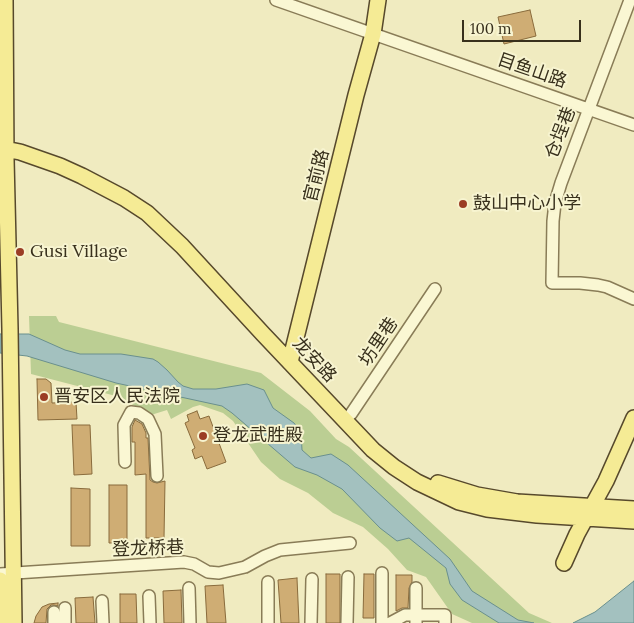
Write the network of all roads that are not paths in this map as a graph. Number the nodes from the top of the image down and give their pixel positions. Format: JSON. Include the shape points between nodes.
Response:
{"nodes":[{"id":1,"x":5,"y":0,"type":"edge"},
{"id":2,"x":276,"y":0,"type":"edge"},
{"id":3,"x":370,"y":0,"type":"edge"},
{"id":4,"x":378,"y":0,"type":"edge"},
{"id":5,"x":630,"y":0,"type":"edge"},
{"id":6,"x":368,"y":32,"type":"junction"},
{"id":7,"x":589,"y":110,"type":"junction"},
{"id":8,"x":634,"y":125,"type":"edge"},
{"id":9,"x":3,"y":144,"type":"edge"},
{"id":10,"x":435,"y":289,"type":"dead end"},
{"id":11,"x":634,"y":298,"type":"edge"},
{"id":12,"x":288,"y":353,"type":"junction"},
{"id":13,"x":351,"y":414,"type":"junction"},
{"id":14,"x":634,"y":418,"type":"edge"},
{"id":15,"x":634,"y":438,"type":"edge"},
{"id":16,"x":125,"y":462,"type":"dead end"},
{"id":17,"x":157,"y":476,"type":"dead end"},
{"id":18,"x":634,"y":509,"type":"edge"},
{"id":19,"x":593,"y":513,"type":"junction"},
{"id":20,"x":634,"y":521,"type":"edge"},
{"id":21,"x":350,"y":543,"type":"dead end"},
{"id":22,"x":568,"y":565,"type":"dead end"},
{"id":23,"x":382,"y":573,"type":"dead end"},
{"id":24,"x":4,"y":576,"type":"edge"},
{"id":25,"x":348,"y":577,"type":"dead end"},
{"id":26,"x":312,"y":579,"type":"dead end"},
{"id":27,"x":268,"y":582,"type":"dead end"},
{"id":28,"x":188,"y":588,"type":"dead end"},
{"id":29,"x":416,"y":588,"type":"dead end"},
{"id":30,"x":149,"y":596,"type":"dead end"},
{"id":31,"x":102,"y":601,"type":"dead end"},
{"id":32,"x":58,"y":614,"type":"edge"},
{"id":33,"x":416,"y":619,"type":"edge"},
{"id":34,"x":1,"y":623,"type":"edge"},
{"id":35,"x":14,"y":623,"type":"edge"},
{"id":36,"x":65,"y":623,"type":"edge"},
{"id":37,"x":102,"y":623,"type":"edge"},
{"id":38,"x":150,"y":623,"type":"edge"},
{"id":39,"x":190,"y":623,"type":"edge"},
{"id":40,"x":268,"y":623,"type":"edge"},
{"id":41,"x":311,"y":623,"type":"edge"},
{"id":42,"x":347,"y":623,"type":"edge"},
{"id":43,"x":382,"y":623,"type":"edge"},
{"id":44,"x":390,"y":623,"type":"edge"},
{"id":45,"x":445,"y":623,"type":"edge"}],
"edges":[{"from":1,"to":9,"type":"main road"},
{"from":2,"to":6,"type":"street","name":"目鱼山路"},
{"from":3,"to":6,"type":"main road","name":"官前路"},
{"from":4,"to":6,"type":"main road","name":"官前路"},
{"from":5,"to":7,"type":"street","name":"仓埕巷"},
{"from":6,"to":7,"type":"street","name":"目鱼山路"},
{"from":6,"to":12,"type":"main road","name":"官前路","via":[[356,95]]},
{"from":7,"to":8,"type":"street","name":"目鱼山路"},
{"from":7,"to":11,"type":"street","name":"仓埕巷","via":[[555,203],[552,283],[598,285]]},
{"from":9,"to":12,"type":"main road","name":"龙安路","via":[[82,176],[141,209]]},
{"from":9,"to":24,"type":"main road","via":[[10,330]]},
{"from":10,"to":13,"type":"street","name":"坊里巷"},
{"from":12,"to":13,"type":"main road","name":"龙安路"},
{"from":12,"to":19,"type":"main road","name":"龙安路","via":[[373,450],[430,489],[487,509],[515,513]]},
{"from":13,"to":19,"type":"main road","name":"龙安路","via":[[383,447],[430,480],[477,495]]},
{"from":14,"to":19,"type":"main road"},
{"from":15,"to":19,"type":"main road","via":[[613,483]]},
{"from":16,"to":17,"type":"street","via":[[124,425],[131,412],[139,413],[148,418],[155,434]]},
{"from":18,"to":19,"type":"main road","name":"龙安路"},
{"from":19,"to":20,"type":"main road","name":"龙安路"},
{"from":19,"to":22,"type":"main road","via":[[577,534]]},
{"from":21,"to":24,"type":"street","name":"登龙桥巷","via":[[280,550],[251,565],[219,573],[184,562]]},
{"from":23,"to":43,"type":"street"},
{"from":24,"to":34,"type":"main road"},
{"from":24,"to":35,"type":"main road"},
{"from":25,"to":42,"type":"street"},
{"from":26,"to":41,"type":"street"},
{"from":27,"to":40,"type":"street"},
{"from":28,"to":39,"type":"street"},
{"from":29,"to":33,"type":"street"},
{"from":30,"to":38,"type":"street"},
{"from":31,"to":37,"type":"street"},
{"from":32,"to":36,"type":"street"},
{"from":33,"to":44,"type":"street","via":[[405,615]]},
{"from":33,"to":45,"type":"street","via":[[445,615]]}]}
